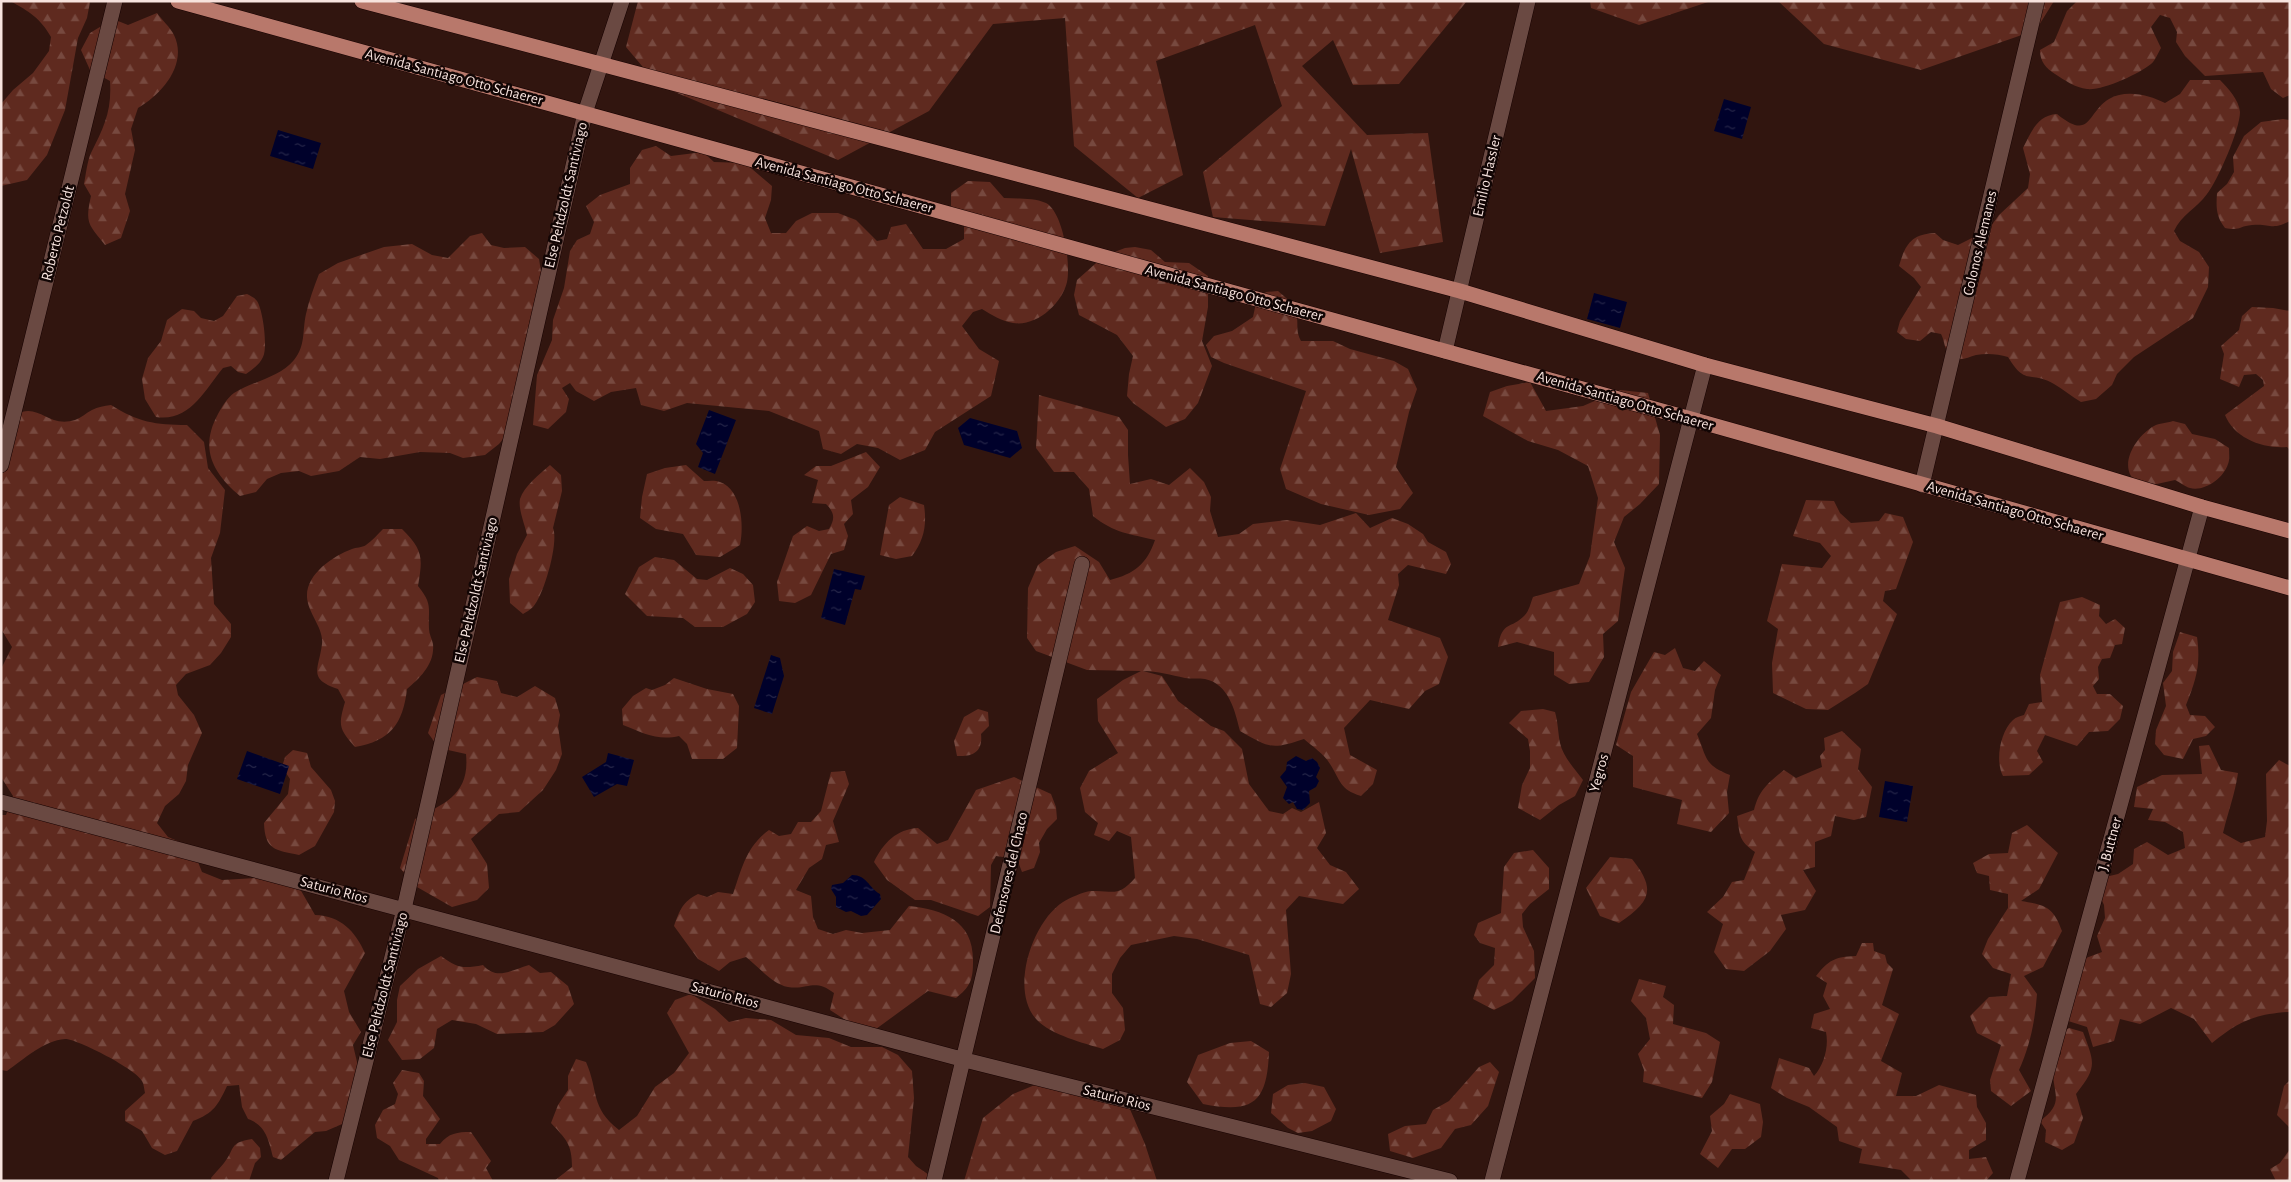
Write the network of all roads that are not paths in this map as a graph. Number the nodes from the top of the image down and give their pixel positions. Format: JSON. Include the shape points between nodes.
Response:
{"nodes":[{"id":1,"x":115,"y":1,"type":"edge"},
{"id":2,"x":178,"y":1,"type":"edge"},
{"id":3,"x":362,"y":1,"type":"edge"},
{"id":4,"x":622,"y":1,"type":"edge"},
{"id":5,"x":1528,"y":1,"type":"edge"},
{"id":6,"x":2037,"y":1,"type":"edge"},
{"id":7,"x":601,"y":65,"type":"junction"},
{"id":8,"x":585,"y":113,"type":"junction"},
{"id":9,"x":1460,"y":291,"type":"junction"},
{"id":10,"x":1445,"y":351,"type":"junction"},
{"id":11,"x":1706,"y":365,"type":"junction"},
{"id":12,"x":1691,"y":419,"type":"junction"},
{"id":13,"x":1937,"y":426,"type":"junction"},
{"id":14,"x":1,"y":465,"type":"edge"},
{"id":15,"x":1922,"y":485,"type":"junction"},
{"id":16,"x":2202,"y":507,"type":"junction"},
{"id":17,"x":2290,"y":530,"type":"edge"},
{"id":18,"x":2188,"y":559,"type":"junction"},
{"id":19,"x":1082,"y":564,"type":"dead end"},
{"id":20,"x":2290,"y":588,"type":"edge"},
{"id":21,"x":1,"y":802,"type":"edge"},
{"id":22,"x":404,"y":909,"type":"junction"},
{"id":23,"x":965,"y":1060,"type":"junction"},
{"id":24,"x":336,"y":1181,"type":"edge"},
{"id":25,"x":934,"y":1181,"type":"edge"},
{"id":26,"x":1450,"y":1181,"type":"edge"},
{"id":27,"x":1492,"y":1181,"type":"edge"},
{"id":28,"x":2017,"y":1181,"type":"edge"}],
"edges":[{"from":1,"to":14,"type":"street","name":"Roberto Petzoldt"},
{"from":2,"to":8,"type":"main road","name":"Avenida Santiago Otto Schaerer"},
{"from":3,"to":7,"type":"main road"},
{"from":4,"to":7,"type":"street","name":"Else Peltdzoldt Santiviago"},
{"from":5,"to":9,"type":"street","name":"Emilio Hassler"},
{"from":6,"to":13,"type":"street","name":"Colonos Alemanes"},
{"from":7,"to":8,"type":"street","name":"Else Peltdzoldt Santiviago"},
{"from":7,"to":9,"type":"main road"},
{"from":8,"to":10,"type":"main road","name":"Avenida Santiago Otto Schaerer"},
{"from":8,"to":22,"type":"street","name":"Else Peltdzoldt Santiviago"},
{"from":9,"to":10,"type":"street","name":"Emilio Hassler"},
{"from":9,"to":11,"type":"main road"},
{"from":10,"to":12,"type":"main road","name":"Avenida Santiago Otto Schaerer"},
{"from":11,"to":12,"type":"street","name":"Yegros"},
{"from":11,"to":13,"type":"main road"},
{"from":12,"to":15,"type":"main road","name":"Avenida Santiago Otto Schaerer"},
{"from":12,"to":27,"type":"street","name":"Yegros"},
{"from":13,"to":15,"type":"street","name":"Colonos Alemanes"},
{"from":13,"to":16,"type":"main road"},
{"from":15,"to":18,"type":"main road","name":"Avenida Santiago Otto Schaerer"},
{"from":16,"to":17,"type":"main road"},
{"from":16,"to":18,"type":"street","name":"J. Buttner"},
{"from":18,"to":20,"type":"main road","name":"Avenida Santiago Otto Schaerer"},
{"from":18,"to":28,"type":"street","name":"J. Buttner"},
{"from":19,"to":23,"type":"street","name":"Defensores del Chaco"},
{"from":21,"to":22,"type":"street","name":"Saturio Rios"},
{"from":22,"to":23,"type":"street","name":"Saturio Rios"},
{"from":22,"to":24,"type":"street","name":"Else Peltdzoldt Santiviago"},
{"from":23,"to":25,"type":"street","name":"Defensores del Chaco"},
{"from":23,"to":26,"type":"street","name":"Saturio Rios"}]}
